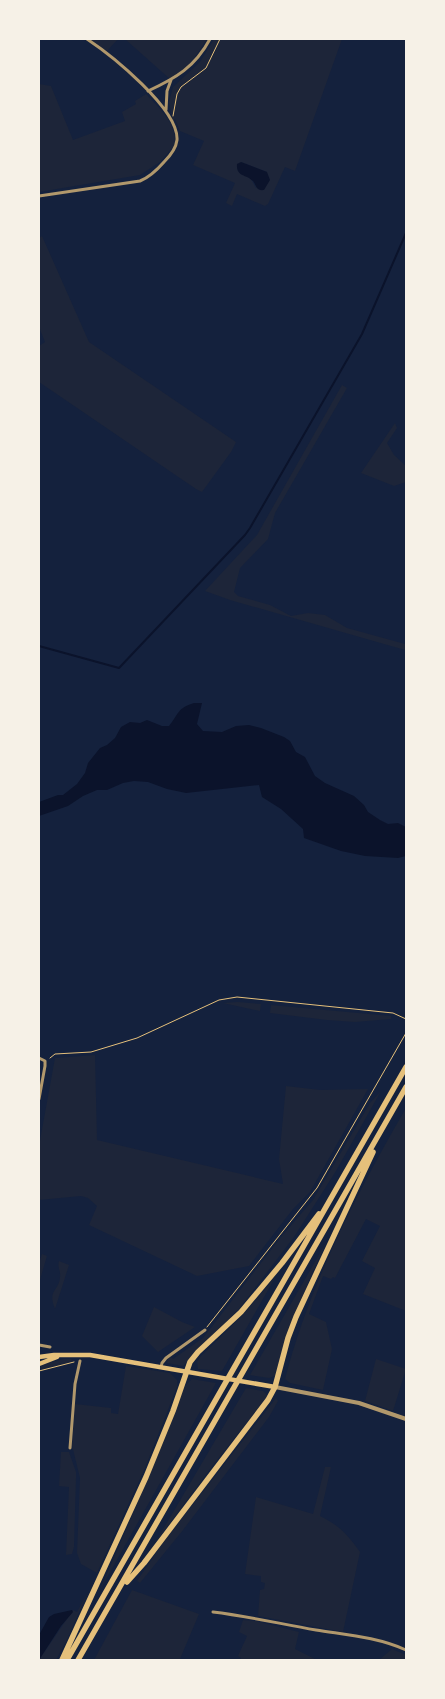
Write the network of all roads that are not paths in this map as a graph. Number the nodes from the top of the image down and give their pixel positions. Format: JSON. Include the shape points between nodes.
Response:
{"nodes":[{"id":1,"x":87,"y":39,"type":"edge"},
{"id":2,"x":210,"y":39,"type":"edge"},
{"id":3,"x":171,"y":80,"type":"junction"},
{"id":4,"x":148,"y":92,"type":"junction"},
{"id":5,"x":166,"y":110,"type":"junction"},
{"id":6,"x":39,"y":196,"type":"edge"},
{"id":7,"x":39,"y":1058,"type":"edge"},
{"id":8,"x":406,"y":1067,"type":"edge"},
{"id":9,"x":406,"y":1087,"type":"edge"},
{"id":10,"x":39,"y":1099,"type":"edge"},
{"id":11,"x":388,"y":1120,"type":"junction"},
{"id":12,"x":332,"y":1197,"type":"junction"},
{"id":13,"x":205,"y":1330,"type":"road end"},
{"id":14,"x":39,"y":1345,"type":"edge"},
{"id":15,"x":50,"y":1347,"type":"dead end"},
{"id":16,"x":60,"y":1355,"type":"junction"},
{"id":17,"x":39,"y":1357,"type":"edge"},
{"id":18,"x":80,"y":1361,"type":"road end"},
{"id":19,"x":39,"y":1364,"type":"edge"},
{"id":20,"x":161,"y":1367,"type":"junction"},
{"id":21,"x":186,"y":1372,"type":"junction"},
{"id":22,"x":275,"y":1387,"type":"junction"},
{"id":23,"x":406,"y":1419,"type":"edge"},
{"id":24,"x":70,"y":1448,"type":"dead end"},
{"id":25,"x":119,"y":1591,"type":"junction"},
{"id":26,"x":212,"y":1612,"type":"dead end"},
{"id":27,"x":406,"y":1650,"type":"edge"},
{"id":28,"x":62,"y":1660,"type":"edge"},
{"id":29,"x":67,"y":1660,"type":"edge"},
{"id":30,"x":78,"y":1660,"type":"edge"}],
"edges":[{"from":1,"to":4,"type":"street","via":[[111,55]]},
{"from":2,"to":3,"type":"street","via":[[194,64]]},
{"from":3,"to":4,"type":"street"},
{"from":3,"to":5,"type":"street"},
{"from":4,"to":5,"type":"street"},
{"from":5,"to":6,"type":"street","via":[[177,138],[175,148],[154,174],[133,183]]},
{"from":7,"to":10,"type":"street","via":[[45,1061]]},
{"from":8,"to":12,"type":"highway"},
{"from":9,"to":11,"type":"highway"},
{"from":11,"to":22,"type":"highway","via":[[296,1317]]},
{"from":11,"to":25,"type":"highway"},
{"from":12,"to":21,"type":"highway","via":[[242,1312],[198,1352]]},
{"from":12,"to":29,"type":"highway"},
{"from":13,"to":20,"type":"street","via":[[166,1358]]},
{"from":14,"to":15,"type":"street"},
{"from":16,"to":17,"type":"main road"},
{"from":16,"to":19,"type":"main road"},
{"from":16,"to":20,"type":"main road","via":[[90,1355]]},
{"from":18,"to":24,"type":"street"},
{"from":20,"to":21,"type":"main road"},
{"from":21,"to":22,"type":"main road"},
{"from":21,"to":28,"type":"highway","via":[[146,1477]]},
{"from":22,"to":23,"type":"street","via":[[359,1403]]},
{"from":22,"to":25,"type":"highway","via":[[144,1563]]},
{"from":25,"to":30,"type":"highway"},
{"from":26,"to":27,"type":"street","via":[[362,1636]]}]}
